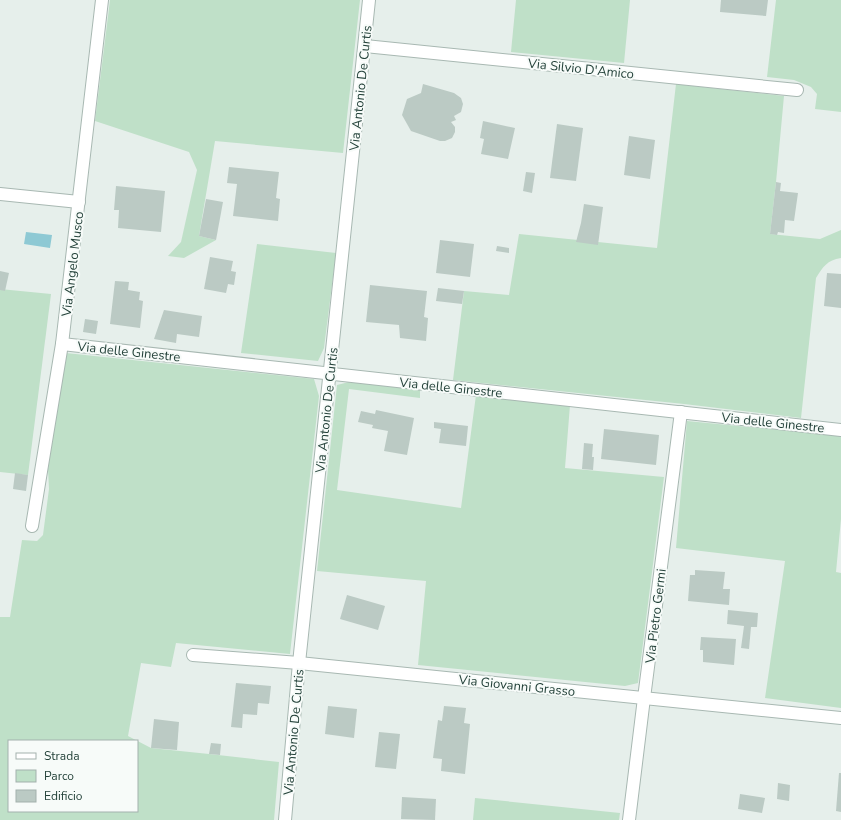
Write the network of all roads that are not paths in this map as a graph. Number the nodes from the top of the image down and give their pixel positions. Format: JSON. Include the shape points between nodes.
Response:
{"nodes":[{"id":1,"x":102,"y":0,"type":"edge"},
{"id":2,"x":369,"y":0,"type":"edge"},
{"id":3,"x":365,"y":46,"type":"junction"},
{"id":4,"x":797,"y":90,"type":"dead end"},
{"id":5,"x":0,"y":194,"type":"edge"},
{"id":6,"x":79,"y":202,"type":"junction"},
{"id":7,"x":62,"y":344,"type":"junction"},
{"id":8,"x":330,"y":373,"type":"junction"},
{"id":9,"x":681,"y":412,"type":"junction"},
{"id":10,"x":841,"y":430,"type":"edge"},
{"id":11,"x":32,"y":526,"type":"dead end"},
{"id":12,"x":193,"y":655,"type":"dead end"},
{"id":13,"x":300,"y":663,"type":"junction"},
{"id":14,"x":644,"y":698,"type":"junction"},
{"id":15,"x":841,"y":718,"type":"edge"},
{"id":16,"x":285,"y":820,"type":"edge"},
{"id":17,"x":629,"y":820,"type":"edge"}],
"edges":[{"from":1,"to":6,"type":"street","name":"Via Angelo Musco"},
{"from":2,"to":3,"type":"street","name":"Via Antonio De Curtis"},
{"from":3,"to":4,"type":"street","name":"Via Silvio D'Amico"},
{"from":3,"to":8,"type":"street","name":"Via Antonio De Curtis"},
{"from":5,"to":6,"type":"street"},
{"from":6,"to":7,"type":"street","name":"Via Angelo Musco"},
{"from":7,"to":8,"type":"street","name":"Via delle Ginestre"},
{"from":7,"to":11,"type":"street","name":"Via Angelo Musco"},
{"from":8,"to":9,"type":"street","name":"Via delle Ginestre"},
{"from":8,"to":13,"type":"street","name":"Via Antonio De Curtis"},
{"from":9,"to":10,"type":"street","name":"Via delle Ginestre"},
{"from":9,"to":14,"type":"street","name":"Via Pietro Germi"},
{"from":12,"to":13,"type":"street","name":"Via Giovanni Grasso"},
{"from":13,"to":14,"type":"street","name":"Via Giovanni Grasso"},
{"from":13,"to":16,"type":"street","name":"Via Antonio De Curtis"},
{"from":14,"to":15,"type":"street","name":"Via Giovanni Grasso"},
{"from":14,"to":17,"type":"street","name":"Via Pietro Germi"}]}
